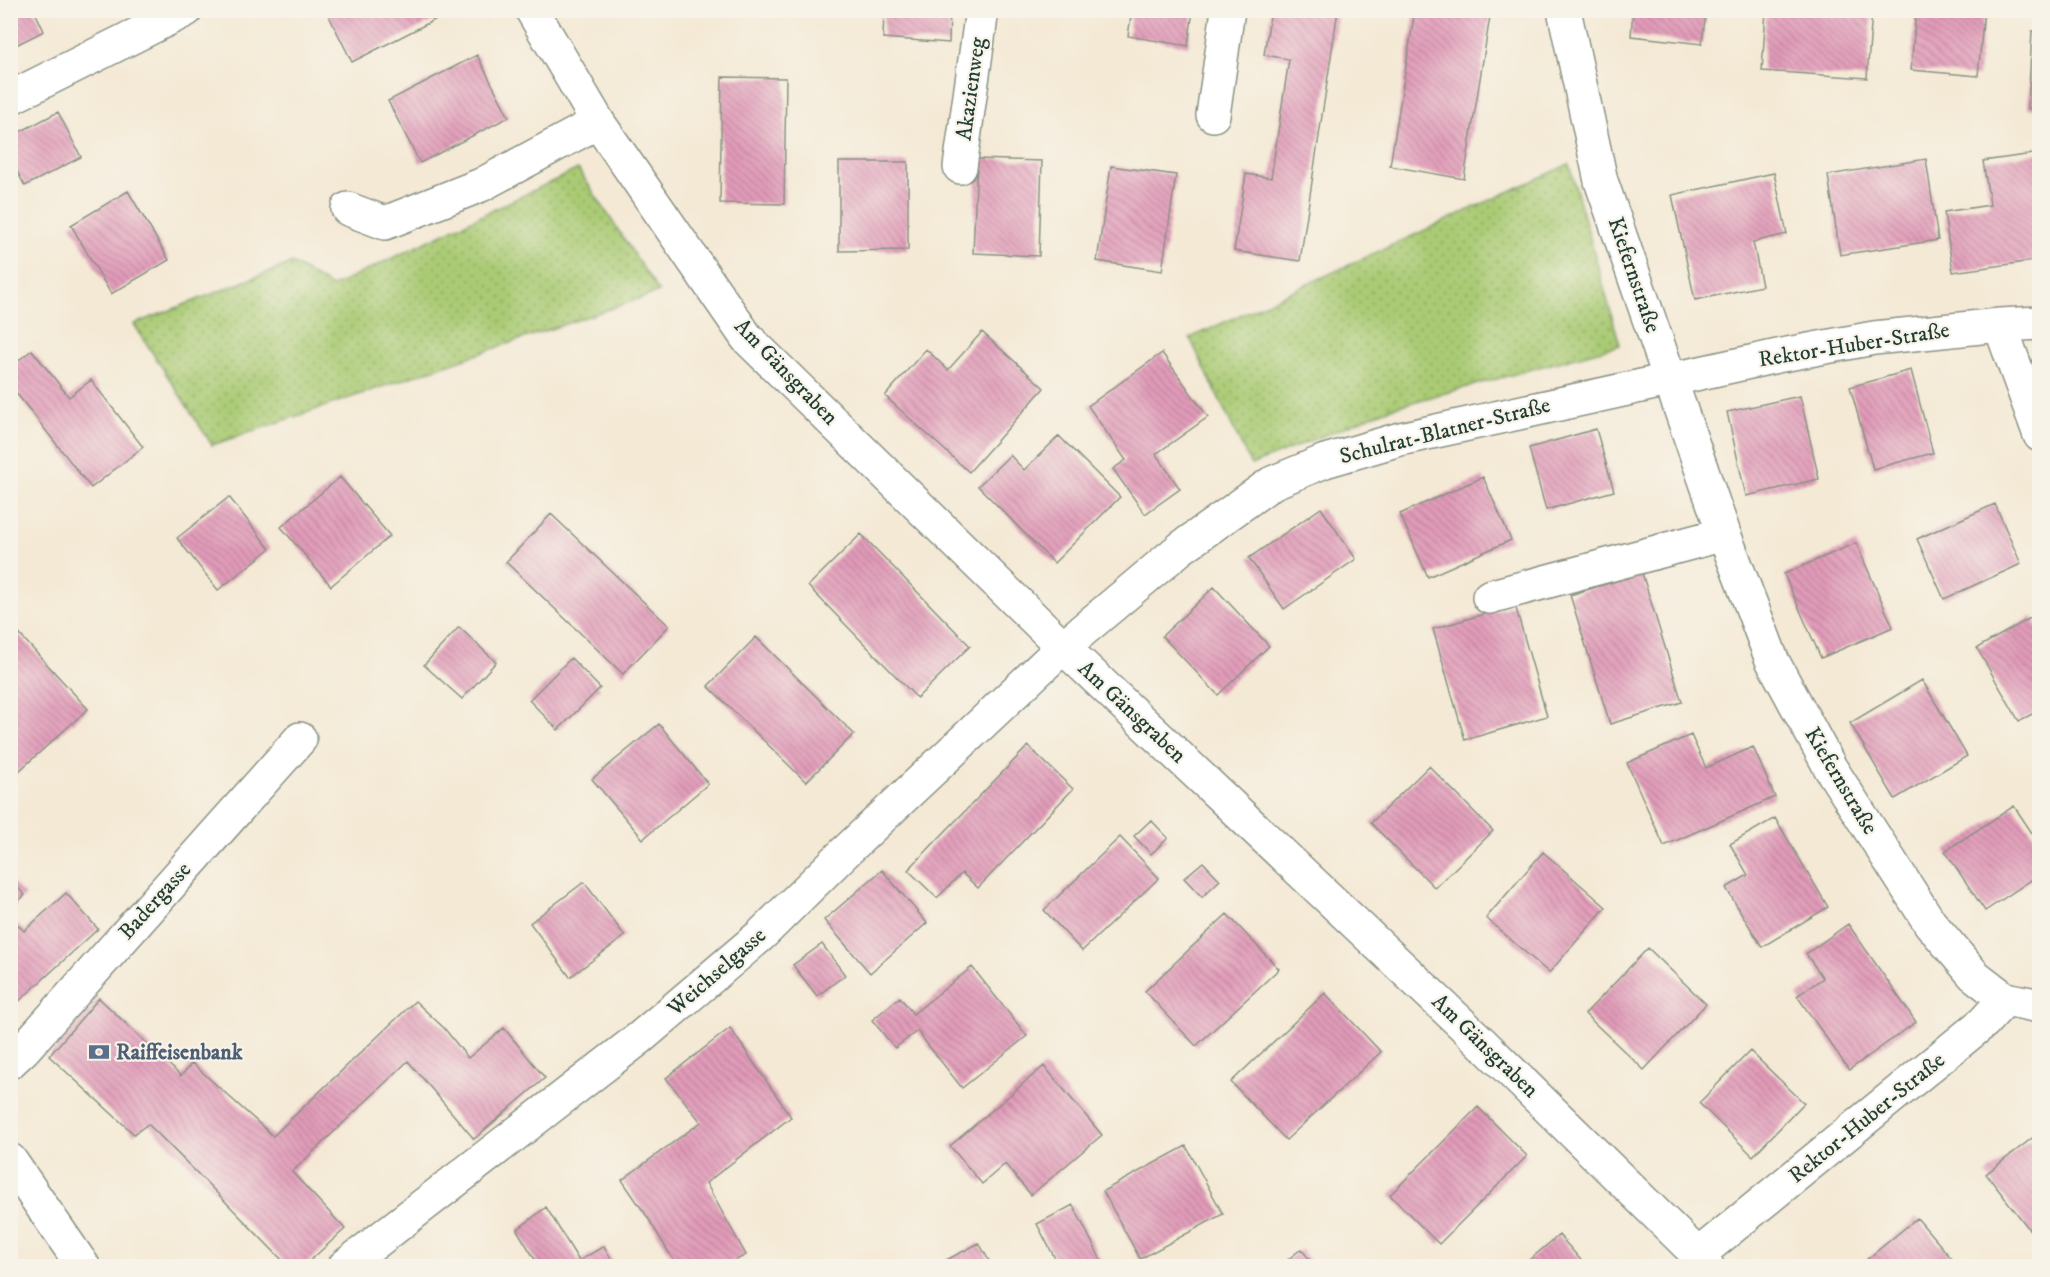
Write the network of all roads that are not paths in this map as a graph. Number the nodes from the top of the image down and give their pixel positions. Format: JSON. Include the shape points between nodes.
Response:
{"nodes":[{"id":1,"x":186,"y":10,"type":"edge"},
{"id":2,"x":532,"y":10,"type":"edge"},
{"id":3,"x":982,"y":10,"type":"edge"},
{"id":4,"x":1228,"y":10,"type":"edge"},
{"id":5,"x":1564,"y":10,"type":"edge"},
{"id":6,"x":10,"y":98,"type":"edge"},
{"id":7,"x":1213,"y":115,"type":"dead end"},
{"id":8,"x":598,"y":122,"type":"junction"},
{"id":9,"x":960,"y":167,"type":"dead end"},
{"id":10,"x":348,"y":209,"type":"dead end"},
{"id":11,"x":2040,"y":323,"type":"edge"},
{"id":12,"x":2000,"y":325,"type":"junction"},
{"id":13,"x":1670,"y":379,"type":"junction"},
{"id":14,"x":2040,"y":435,"type":"edge"},
{"id":15,"x":1724,"y":534,"type":"junction"},
{"id":16,"x":1489,"y":597,"type":"dead end"},
{"id":17,"x":1063,"y":647,"type":"junction"},
{"id":18,"x":300,"y":739,"type":"dead end"},
{"id":19,"x":2005,"y":999,"type":"junction"},
{"id":20,"x":2040,"y":1006,"type":"edge"},
{"id":21,"x":10,"y":1062,"type":"edge"},
{"id":22,"x":10,"y":1160,"type":"edge"},
{"id":23,"x":1703,"y":1261,"type":"edge"},
{"id":24,"x":83,"y":1266,"type":"edge"},
{"id":25,"x":345,"y":1266,"type":"edge"}],
"edges":[{"from":1,"to":6,"type":"street"},
{"from":2,"to":8,"type":"street","name":"Am Gänsgraben"},
{"from":3,"to":9,"type":"street","name":"Akazienweg"},
{"from":4,"to":7,"type":"street"},
{"from":5,"to":13,"type":"street","name":"Kiefernstraße","via":[[1601,181]]},
{"from":8,"to":10,"type":"street","via":[[481,185],[385,223]]},
{"from":8,"to":17,"type":"street","name":"Am Gänsgraben","via":[[747,338]]},
{"from":11,"to":12,"type":"street","name":"Rektor-Huber-Straße"},
{"from":12,"to":13,"type":"street","name":"Rektor-Huber-Straße","via":[[1874,338]]},
{"from":12,"to":14,"type":"street"},
{"from":13,"to":15,"type":"street","name":"Kiefernstraße"},
{"from":13,"to":17,"type":"street","name":"Schulrat-Blatner-Straße","via":[[1400,439],[1272,483],[1181,548]]},
{"from":15,"to":16,"type":"street"},
{"from":15,"to":19,"type":"street","name":"Kiefernstraße","via":[[1772,660],[1831,769],[1930,923],[1974,975]]},
{"from":17,"to":23,"type":"street","name":"Am Gänsgraben","via":[[1481,1041]]},
{"from":17,"to":25,"type":"street","name":"Weichselgasse","via":[[761,935],[641,1037]]},
{"from":18,"to":21,"type":"street","name":"Badergasse"},
{"from":19,"to":20,"type":"street"},
{"from":19,"to":23,"type":"street","name":"Rektor-Huber-Straße","via":[[1984,1022]]},
{"from":22,"to":24,"type":"street"}]}
